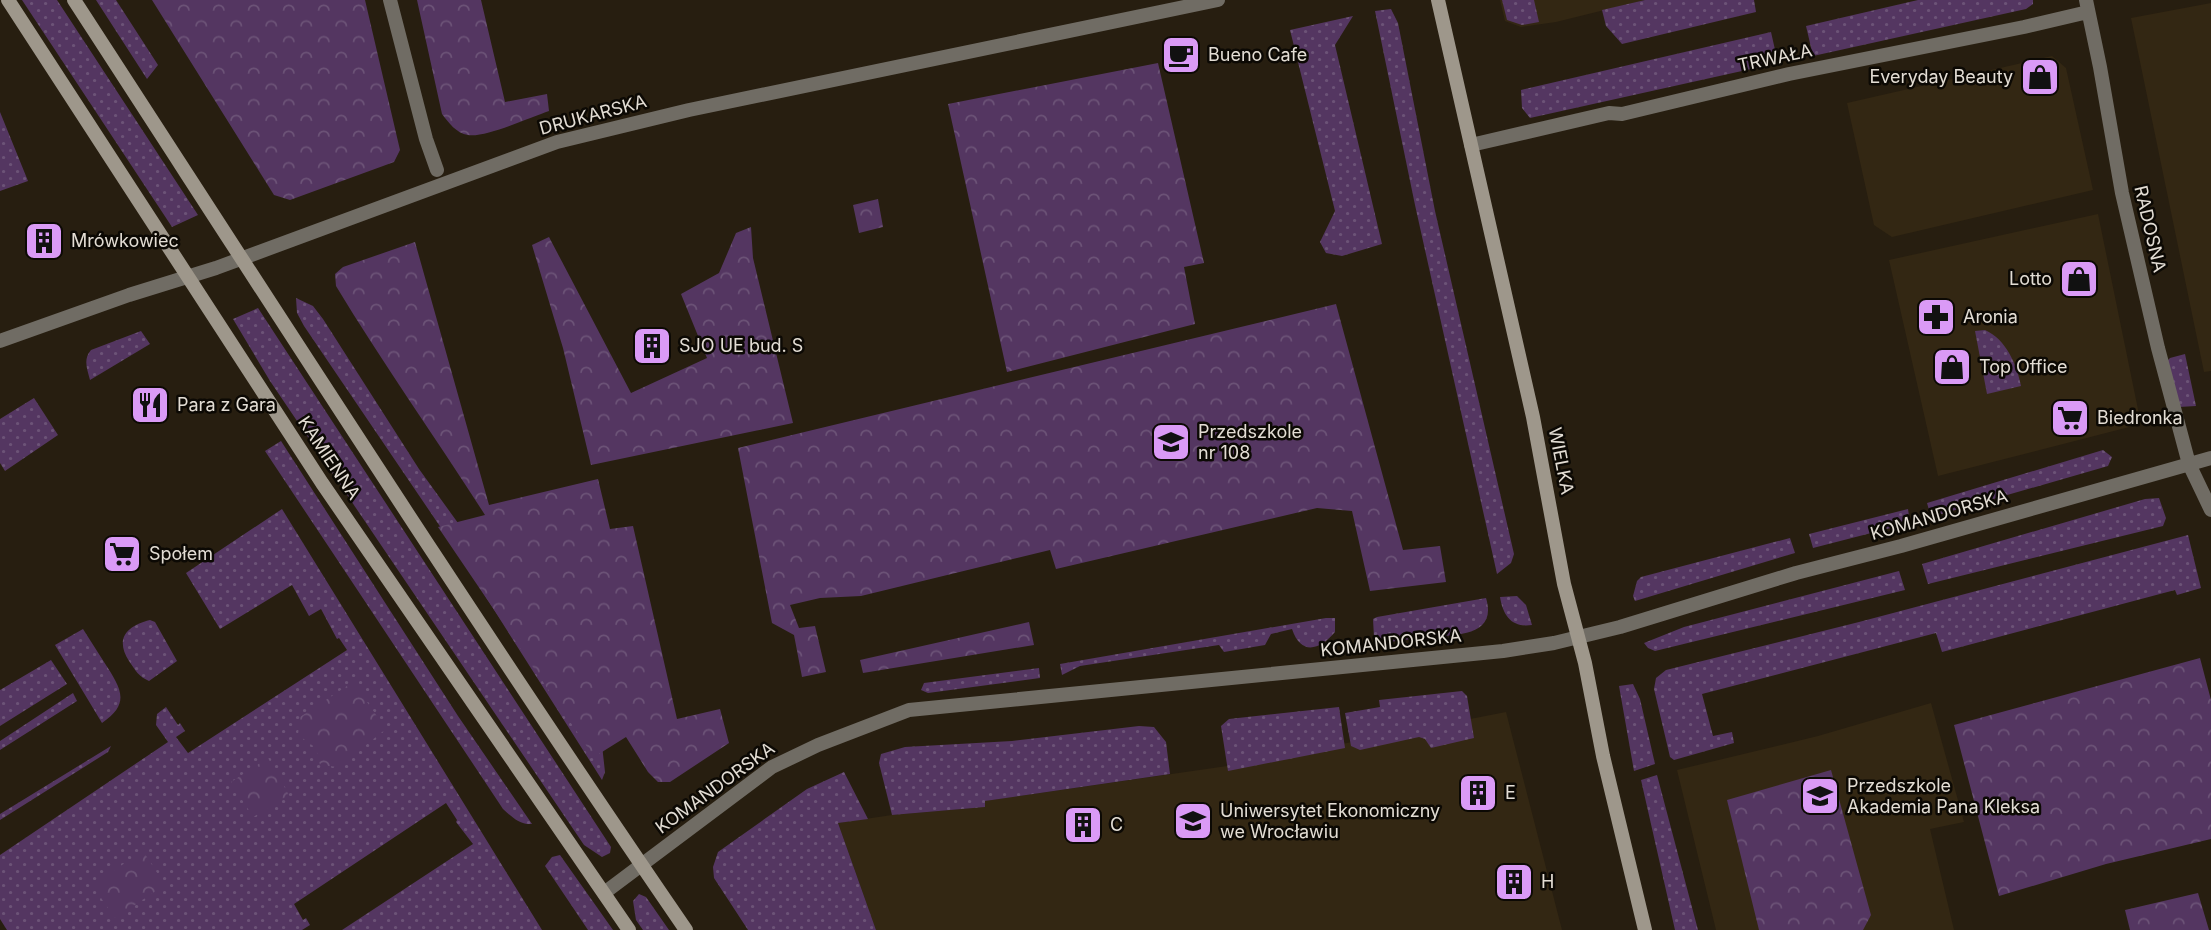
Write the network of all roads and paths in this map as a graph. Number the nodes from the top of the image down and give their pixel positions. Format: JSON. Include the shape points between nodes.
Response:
{"nodes":[{"id":1,"x":8,"y":0,"type":"edge"},
{"id":2,"x":74,"y":0,"type":"edge"},
{"id":3,"x":390,"y":0,"type":"edge"},
{"id":4,"x":1218,"y":0,"type":"edge"},
{"id":5,"x":1438,"y":0,"type":"edge"},
{"id":6,"x":2087,"y":6,"type":"edge"},
{"id":7,"x":1471,"y":145,"type":"junction"},
{"id":8,"x":437,"y":170,"type":"dead end"},
{"id":9,"x":241,"y":259,"type":"junction"},
{"id":10,"x":187,"y":278,"type":"junction"},
{"id":11,"x":0,"y":341,"type":"edge"},
{"id":12,"x":2211,"y":458,"type":"edge"},
{"id":13,"x":2189,"y":464,"type":"junction"},
{"id":14,"x":2211,"y":510,"type":"edge"},
{"id":15,"x":1579,"y":638,"type":"junction"},
{"id":16,"x":641,"y":865,"type":"junction"},
{"id":17,"x":604,"y":893,"type":"junction"},
{"id":18,"x":629,"y":930,"type":"edge"},
{"id":19,"x":686,"y":930,"type":"edge"},
{"id":20,"x":1645,"y":930,"type":"edge"}],
"edges":[{"from":1,"to":10,"type":"street","name":"KAMIENNA"},
{"from":2,"to":9,"type":"street","name":"KAMIENNA"},
{"from":3,"to":8,"type":"street"},
{"from":4,"to":9,"type":"street","name":"DRUKARSKA","via":[[689,110],[557,142]]},
{"from":5,"to":7,"type":"street","name":"WIELKA"},
{"from":6,"to":7,"type":"street","name":"TRWAŁA","via":[[2025,27]]},
{"from":6,"to":13,"type":"street","name":"RADOSNA","via":[[2122,193]]},
{"from":7,"to":15,"type":"street","name":"WIELKA"},
{"from":9,"to":10,"type":"street","name":"DRUKARSKA"},
{"from":9,"to":16,"type":"street","name":"KAMIENNA"},
{"from":10,"to":11,"type":"street","name":"DRUKARSKA"},
{"from":10,"to":17,"type":"street","name":"KAMIENNA"},
{"from":12,"to":13,"type":"street","name":"KOMANDORSKA"},
{"from":13,"to":14,"type":"street","name":"RADOSNA"},
{"from":13,"to":15,"type":"street","name":"KOMANDORSKA"},
{"from":15,"to":16,"type":"street","name":"KOMANDORSKA","via":[[1503,651],[909,710],[837,736],[772,767]]},
{"from":15,"to":20,"type":"street","name":"WIELKA"},
{"from":16,"to":17,"type":"street","name":"KOMANDORSKA"},
{"from":16,"to":19,"type":"street","name":"KAMIENNA"},
{"from":17,"to":18,"type":"street","name":"KAMIENNA"}]}
